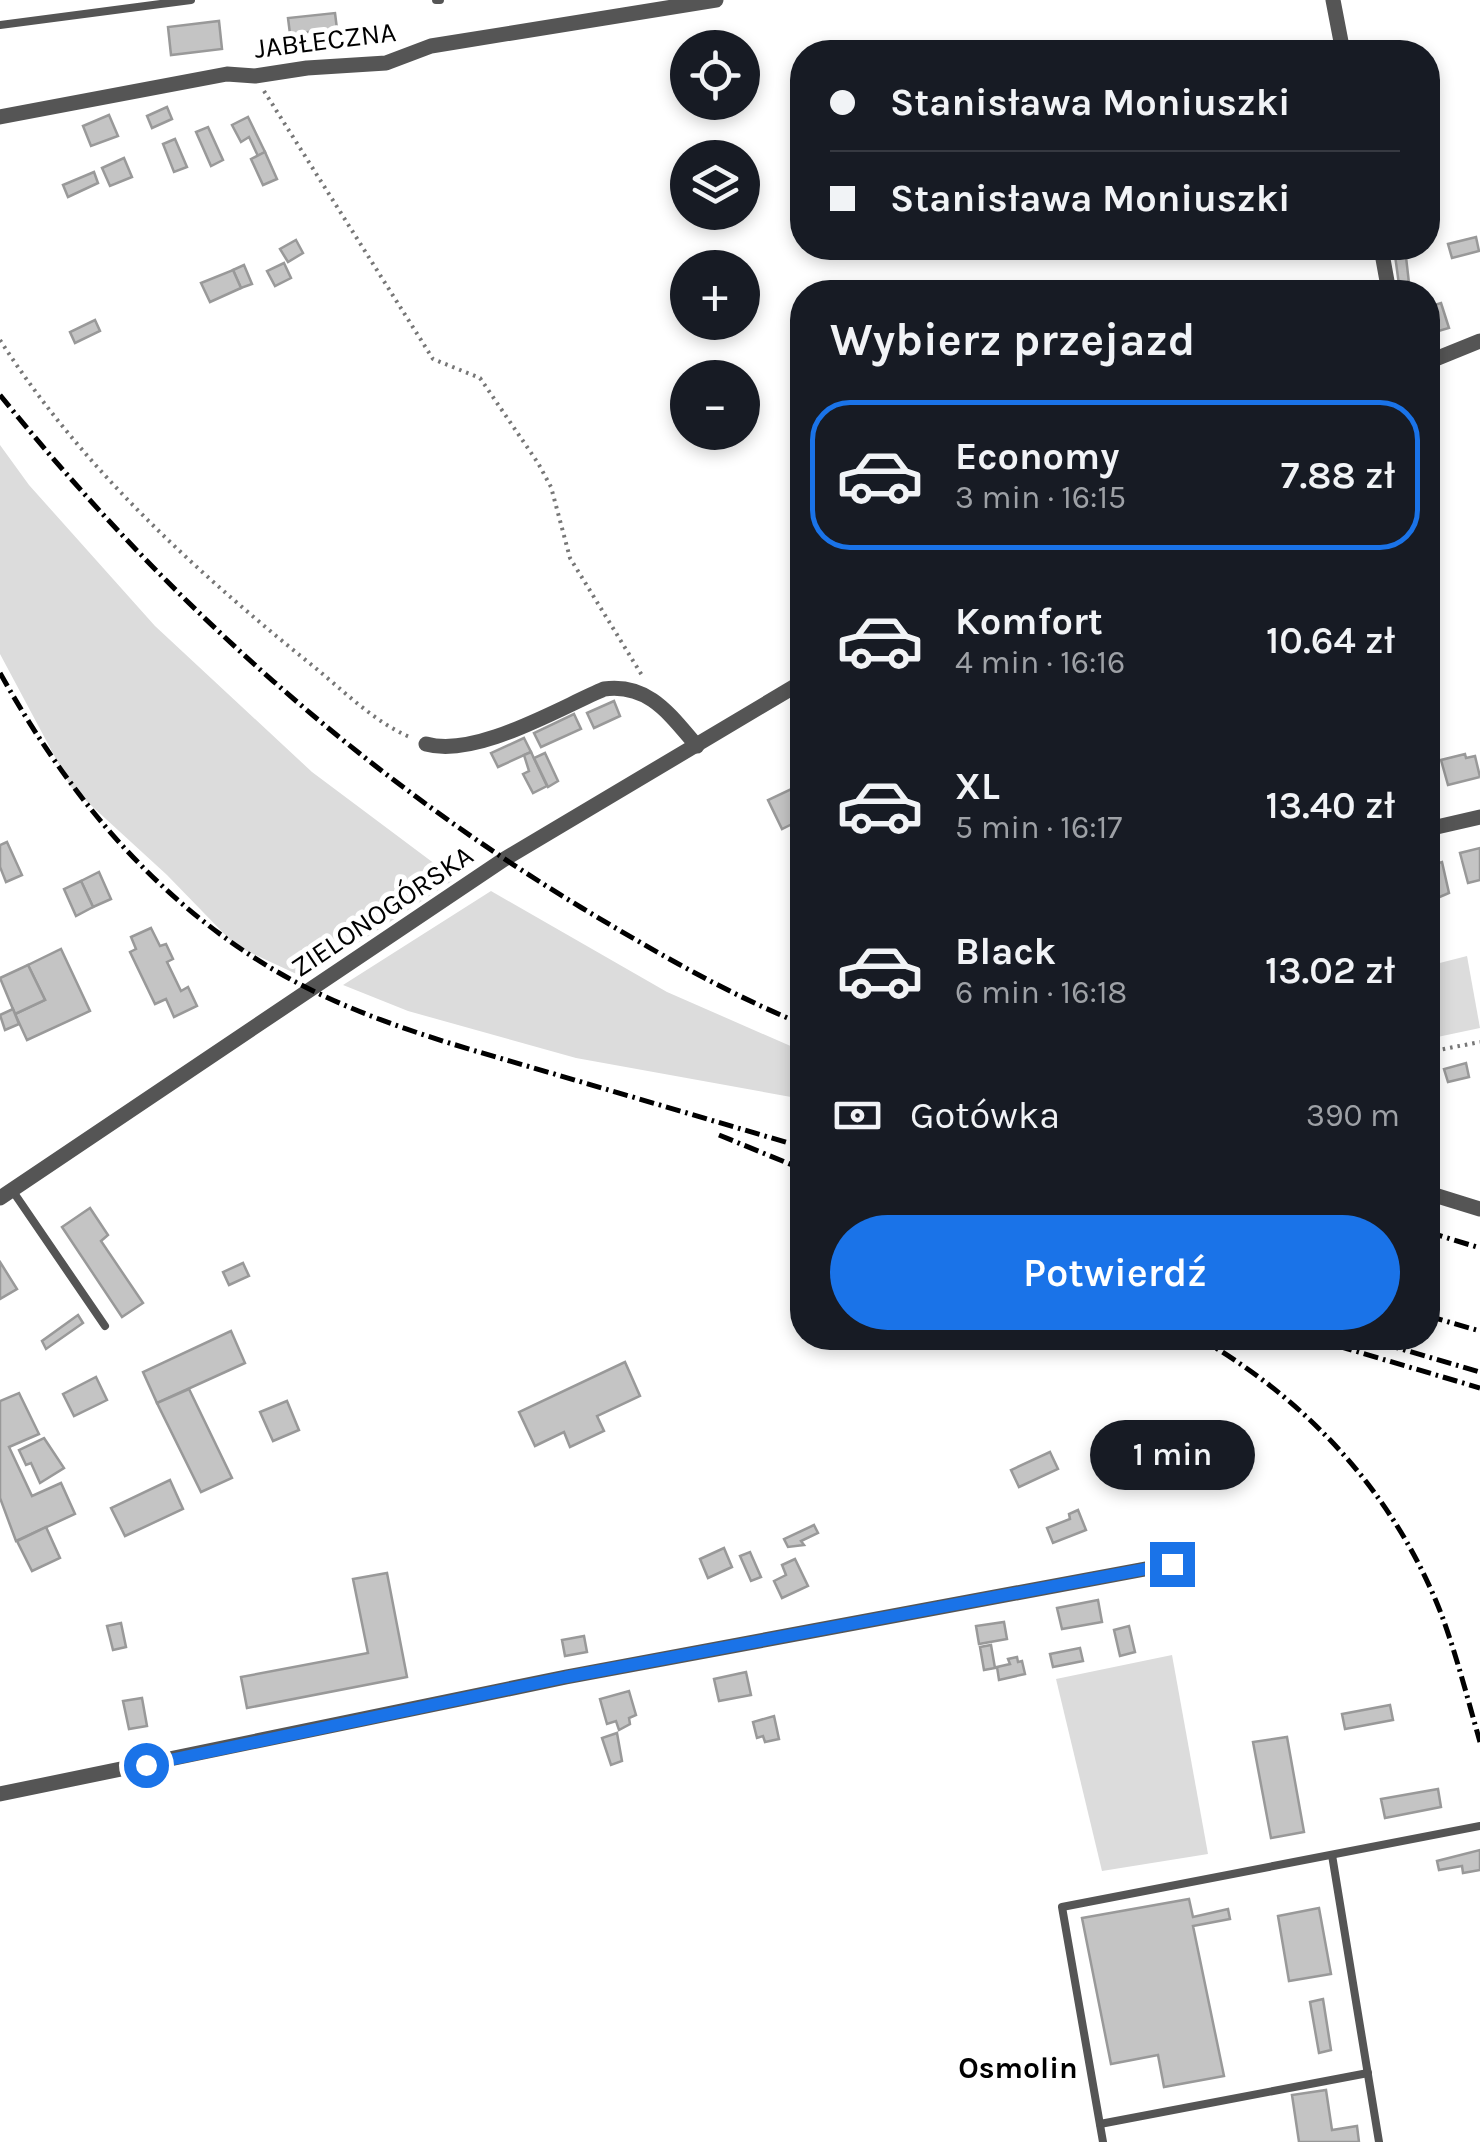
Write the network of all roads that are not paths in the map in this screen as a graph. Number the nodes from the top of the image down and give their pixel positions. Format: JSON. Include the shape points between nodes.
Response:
{"nodes":[{"id":1,"x":191,"y":0,"type":"edge"},
{"id":2,"x":716,"y":0,"type":"edge"},
{"id":3,"x":1333,"y":0,"type":"edge"},
{"id":4,"x":0,"y":26,"type":"edge"},
{"id":5,"x":1341,"y":40,"type":"edge"},
{"id":6,"x":0,"y":117,"type":"edge"},
{"id":7,"x":1480,"y":341,"type":"edge"},
{"id":8,"x":1440,"y":357,"type":"edge"},
{"id":9,"x":790,"y":689,"type":"edge"},
{"id":10,"x":426,"y":744,"type":"road end"},
{"id":11,"x":698,"y":746,"type":"junction"},
{"id":12,"x":1480,"y":817,"type":"edge"},
{"id":13,"x":1440,"y":827,"type":"edge"},
{"id":14,"x":6,"y":1194,"type":"edge"},
{"id":15,"x":1440,"y":1197,"type":"edge"},
{"id":16,"x":1480,"y":1209,"type":"edge"},
{"id":17,"x":105,"y":1326,"type":"dead end"},
{"id":18,"x":1172,"y":1564,"type":"dead end"},
{"id":19,"x":0,"y":1794,"type":"edge"},
{"id":20,"x":1480,"y":1826,"type":"edge"},
{"id":21,"x":1332,"y":1856,"type":"junction"},
{"id":22,"x":1368,"y":2074,"type":"junction"},
{"id":23,"x":1100,"y":2124,"type":"junction"},
{"id":24,"x":1103,"y":2142,"type":"edge"},
{"id":25,"x":1379,"y":2142,"type":"edge"}],
"edges":[{"from":1,"to":4,"type":"lane"},
{"from":2,"to":6,"type":"street","name":"JABŁECZNA","via":[[432,46],[386,63],[228,74]]},
{"from":3,"to":5,"type":"street"},
{"from":7,"to":8,"type":"street"},
{"from":9,"to":11,"type":"street","name":"ZIELONOGÓRSKA"},
{"from":10,"to":11,"type":"street","via":[[482,741],[604,689],[635,689],[659,702]]},
{"from":11,"to":14,"type":"street","name":"ZIELONOGÓRSKA","via":[[503,860]]},
{"from":12,"to":13,"type":"street"},
{"from":14,"to":17,"type":"lane"},
{"from":15,"to":16,"type":"street"},
{"from":18,"to":19,"type":"street","via":[[566,1677]]},
{"from":20,"to":21,"type":"lane"},
{"from":21,"to":22,"type":"lane"},
{"from":21,"to":23,"type":"lane","via":[[1062,1908]]},
{"from":22,"to":23,"type":"lane"},
{"from":22,"to":25,"type":"lane"},
{"from":23,"to":24,"type":"lane"}]}
